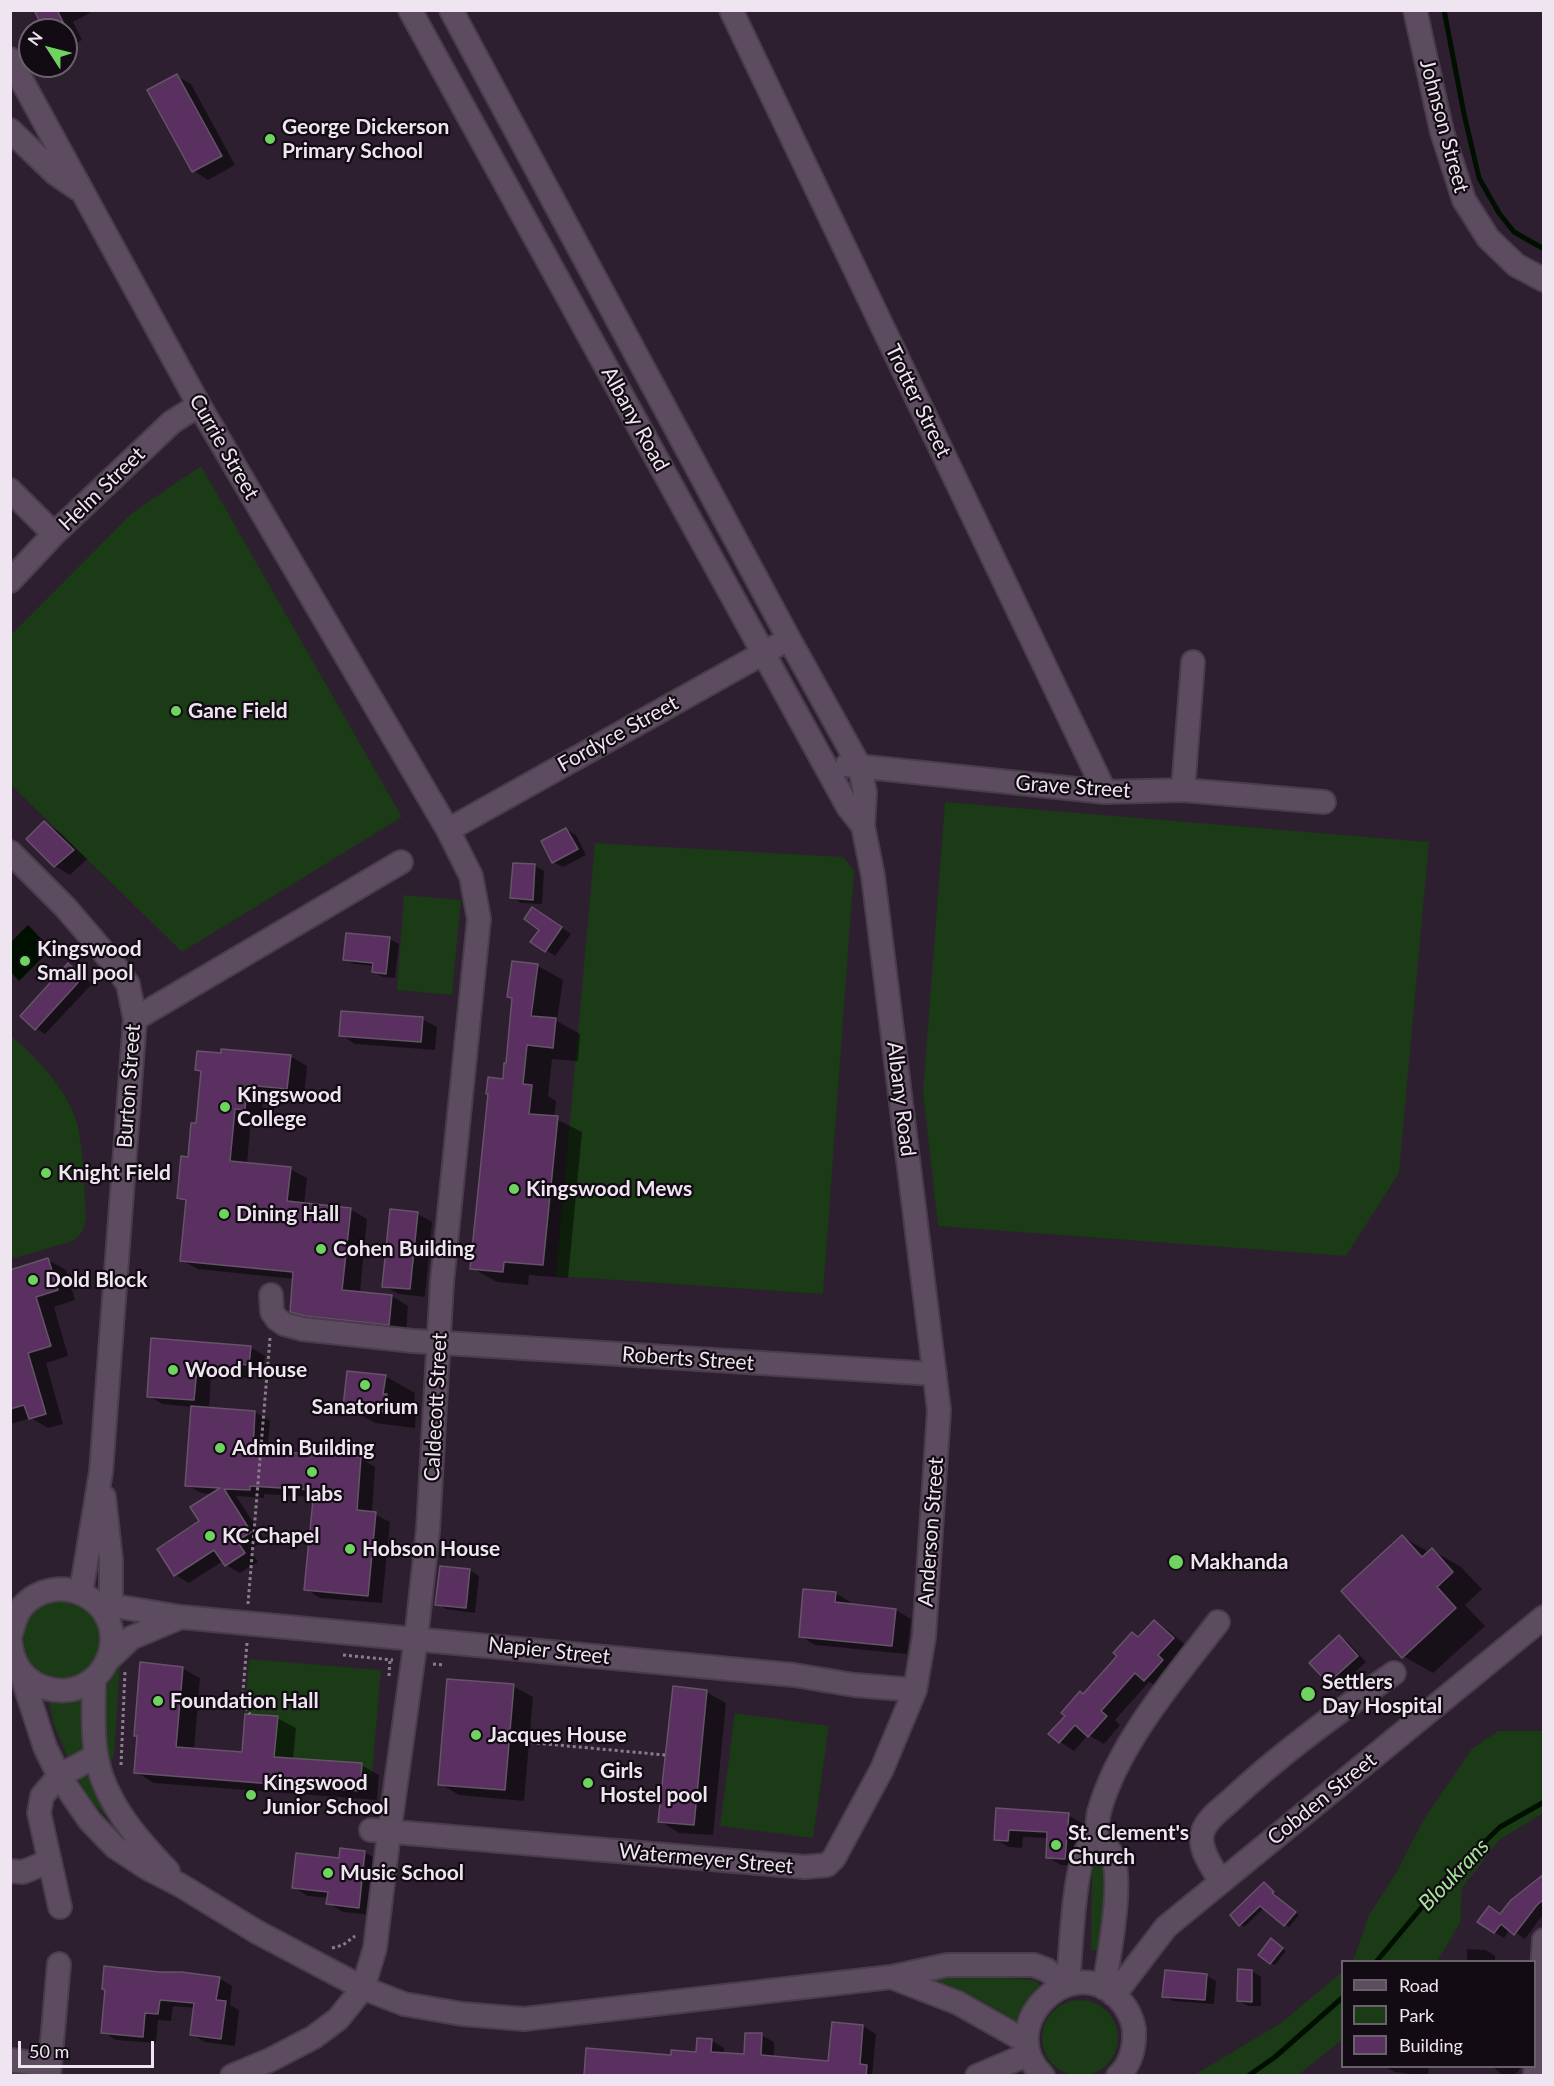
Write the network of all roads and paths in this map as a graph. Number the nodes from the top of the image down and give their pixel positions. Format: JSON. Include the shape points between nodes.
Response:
{"nodes":[{"id":1,"x":410,"y":10,"type":"edge"},
{"id":2,"x":451,"y":10,"type":"edge"},
{"id":3,"x":731,"y":10,"type":"edge"},
{"id":4,"x":1415,"y":10,"type":"edge"},
{"id":5,"x":10,"y":60,"type":"edge"},
{"id":6,"x":511,"y":123,"type":"junction"},
{"id":7,"x":10,"y":130,"type":"edge"},
{"id":8,"x":483,"y":142,"type":"junction"},
{"id":9,"x":82,"y":192,"type":"junction"},
{"id":10,"x":1544,"y":280,"type":"edge"},
{"id":11,"x":606,"y":300,"type":"junction"},
{"id":12,"x":579,"y":317,"type":"junction"},
{"id":13,"x":199,"y":405,"type":"junction"},
{"id":14,"x":10,"y":490,"type":"edge"},
{"id":15,"x":54,"y":534,"type":"junction"},
{"id":16,"x":10,"y":580,"type":"edge"},
{"id":17,"x":789,"y":639,"type":"junction"},
{"id":18,"x":764,"y":653,"type":"junction"},
{"id":19,"x":1193,"y":662,"type":"dead end"},
{"id":20,"x":823,"y":761,"type":"junction"},
{"id":21,"x":860,"y":768,"type":"junction"},
{"id":22,"x":1183,"y":790,"type":"junction"},
{"id":23,"x":1105,"y":792,"type":"junction"},
{"id":24,"x":1324,"y":802,"type":"dead end"},
{"id":25,"x":863,"y":826,"type":"junction"},
{"id":26,"x":447,"y":830,"type":"junction"},
{"id":27,"x":10,"y":852,"type":"edge"},
{"id":28,"x":401,"y":862,"type":"dead end"},
{"id":29,"x":135,"y":1019,"type":"junction"},
{"id":30,"x":272,"y":1303,"type":"joint"},
{"id":31,"x":440,"y":1342,"type":"junction"},
{"id":32,"x":935,"y":1374,"type":"junction"},
{"id":33,"x":101,"y":1472,"type":"junction"},
{"id":34,"x":97,"y":1600,"type":"junction"},
{"id":35,"x":181,"y":1617,"type":"junction"},
{"id":36,"x":1544,"y":1617,"type":"edge"},
{"id":37,"x":1218,"y":1623,"type":"dead end"},
{"id":38,"x":247,"y":1633,"type":"junction"},
{"id":39,"x":14,"y":1634,"type":"edge"},
{"id":40,"x":416,"y":1639,"type":"junction"},
{"id":41,"x":236,"y":1643,"type":"dead end"},
{"id":42,"x":342,"y":1654,"type":"dead end"},
{"id":43,"x":118,"y":1661,"type":"junction"},
{"id":44,"x":1394,"y":1672,"type":"dead end"},
{"id":45,"x":94,"y":1679,"type":"junction"},
{"id":46,"x":388,"y":1683,"type":"dead end"},
{"id":47,"x":915,"y":1690,"type":"junction"},
{"id":48,"x":250,"y":1714,"type":"dead end"},
{"id":49,"x":525,"y":1742,"type":"dead end"},
{"id":50,"x":665,"y":1755,"type":"dead end"},
{"id":51,"x":96,"y":1756,"type":"junction"},
{"id":52,"x":121,"y":1766,"type":"dead end"},
{"id":53,"x":59,"y":1776,"type":"junction"},
{"id":54,"x":380,"y":1831,"type":"junction"},
{"id":55,"x":1096,"y":1844,"type":"junction"},
{"id":56,"x":50,"y":1861,"type":"junction"},
{"id":57,"x":10,"y":1871,"type":"edge"},
{"id":58,"x":1221,"y":1882,"type":"junction"},
{"id":59,"x":180,"y":1884,"type":"junction"},
{"id":60,"x":60,"y":1907,"type":"dead end"},
{"id":61,"x":360,"y":1930,"type":"dead end"},
{"id":62,"x":1543,"y":1946,"type":"edge"},
{"id":63,"x":332,"y":1948,"type":"dead end"},
{"id":64,"x":59,"y":1964,"type":"dead end"},
{"id":65,"x":891,"y":1977,"type":"junction"},
{"id":66,"x":1064,"y":1986,"type":"junction"},
{"id":67,"x":363,"y":1988,"type":"junction"},
{"id":68,"x":1109,"y":1991,"type":"junction"},
{"id":69,"x":1028,"y":2048,"type":"junction"},
{"id":70,"x":10,"y":2060,"type":"edge"},
{"id":71,"x":1536,"y":2060,"type":"edge"},
{"id":72,"x":49,"y":2070,"type":"edge"},
{"id":73,"x":232,"y":2076,"type":"edge"},
{"id":74,"x":977,"y":2076,"type":"edge"},
{"id":75,"x":1043,"y":2076,"type":"edge"},
{"id":76,"x":1118,"y":2076,"type":"edge"}],
"edges":[{"from":1,"to":8,"type":"street","name":"Albany Road"},
{"from":2,"to":6,"type":"street","name":"Albany Road"},
{"from":3,"to":23,"type":"street","name":"Trotter Street"},
{"from":4,"to":10,"type":"street","name":"Johnson Street","via":[[1442,132],[1464,200],[1488,238],[1516,265]]},
{"from":5,"to":9,"type":"street","name":"Currie Street"},
{"from":6,"to":8,"type":"street"},
{"from":6,"to":11,"type":"street","name":"Albany Road"},
{"from":7,"to":9,"type":"street","via":[[56,174]]},
{"from":8,"to":12,"type":"street","name":"Albany Road"},
{"from":9,"to":13,"type":"street","name":"Currie Street"},
{"from":11,"to":12,"type":"street"},
{"from":11,"to":17,"type":"street","name":"Albany Road"},
{"from":12,"to":18,"type":"street","name":"Albany Road"},
{"from":13,"to":15,"type":"street","name":"Helm Street","via":[[172,422]]},
{"from":13,"to":26,"type":"street","name":"Currie Street"},
{"from":14,"to":15,"type":"street"},
{"from":15,"to":16,"type":"street","name":"Helm Street"},
{"from":17,"to":18,"type":"street","name":"Fordyce Street"},
{"from":17,"to":21,"type":"street","name":"Albany Road"},
{"from":18,"to":20,"type":"street","name":"Albany Road"},
{"from":18,"to":26,"type":"street","name":"Fordyce Street"},
{"from":19,"to":22,"type":"street"},
{"from":20,"to":21,"type":"street","name":"Grave Street"},
{"from":20,"to":25,"type":"street","name":"Albany Road"},
{"from":21,"to":23,"type":"street","name":"Grave Street"},
{"from":21,"to":25,"type":"street","name":"Albany Road","via":[[865,793]]},
{"from":22,"to":23,"type":"street","name":"Grave Street"},
{"from":22,"to":24,"type":"street","name":"Grave Street"},
{"from":25,"to":32,"type":"street","name":"Albany Road","via":[[873,876]]},
{"from":26,"to":31,"type":"street","name":"Caldecott Street","via":[[471,876],[479,919],[442,1282]]},
{"from":27,"to":29,"type":"street","name":"Burton Street","via":[[113,963],[128,984]]},
{"from":28,"to":29,"type":"street"},
{"from":29,"to":33,"type":"street","name":"Burton Street"},
{"from":30,"to":31,"type":"street","name":"Roberts Street","via":[[284,1324],[302,1329]]},
{"from":30,"to":38,"type":"path"},
{"from":31,"to":32,"type":"street","name":"Roberts Street"},
{"from":31,"to":40,"type":"street","name":"Caldecott Street","via":[[428,1530]]},
{"from":32,"to":47,"type":"street","name":"Anderson Street","via":[[939,1410],[924,1637]]},
{"from":33,"to":34,"type":"street","name":"Burton Street"},
{"from":33,"to":34,"type":"street","name":"Burton Street","via":[[111,1560]]},
{"from":34,"to":35,"type":"street","name":"Napier Street"},
{"from":34,"to":39,"type":"street","via":[[65,1588],[48,1590],[35,1596]]},
{"from":34,"to":43,"type":"street","via":[[108,1618]]},
{"from":35,"to":38,"type":"street","name":"Napier Street"},
{"from":35,"to":43,"type":"street","name":"Napier Street","via":[[131,1638]]},
{"from":36,"to":58,"type":"street","name":"Cobden Street"},
{"from":37,"to":55,"type":"street","via":[[1151,1709],[1114,1772],[1099,1813]]},
{"from":38,"to":40,"type":"street","name":"Napier Street"},
{"from":38,"to":41,"type":"path"},
{"from":38,"to":48,"type":"path","via":[[242,1703]]},
{"from":39,"to":45,"type":"street","via":[[32,1682],[64,1691]]},
{"from":39,"to":53,"type":"street","via":[[45,1747]]},
{"from":40,"to":47,"type":"street","name":"Napier Street"},
{"from":40,"to":54,"type":"street","name":"Caldecott Street"},
{"from":42,"to":46,"type":"path","via":[[390,1660]]},
{"from":43,"to":45,"type":"street"},
{"from":43,"to":52,"type":"path"},
{"from":44,"to":58,"type":"street","via":[[1260,1774],[1208,1821],[1201,1844]]},
{"from":45,"to":51,"type":"street"},
{"from":47,"to":54,"type":"street","name":"Watermeyer Street","via":[[882,1768],[834,1858],[827,1864],[805,1868]]},
{"from":49,"to":50,"type":"path"},
{"from":51,"to":53,"type":"street"},
{"from":51,"to":59,"type":"street","via":[[118,1810],[139,1840]]},
{"from":53,"to":56,"type":"street","via":[[42,1796],[39,1813]]},
{"from":53,"to":59,"type":"street","via":[[90,1821],[114,1847]]},
{"from":54,"to":67,"type":"street","name":"Caldecott Street","via":[[375,1948]]},
{"from":55,"to":66,"type":"street","via":[[1083,1856],[1078,1878]]},
{"from":55,"to":68,"type":"street","via":[[1106,1847],[1112,1855],[1116,1875]]},
{"from":56,"to":57,"type":"street","via":[[23,1872]]},
{"from":56,"to":60,"type":"street"},
{"from":58,"to":68,"type":"street","name":"Cobden Street","via":[[1166,1927]]},
{"from":59,"to":67,"type":"street","via":[[257,1932]]},
{"from":61,"to":63,"type":"path","via":[[343,1945]]},
{"from":62,"to":71,"type":"street"},
{"from":64,"to":72,"type":"street"},
{"from":65,"to":66,"type":"street","via":[[947,1965],[1034,1965],[1047,1970]]},
{"from":65,"to":67,"type":"street","via":[[524,2019],[404,2004]]},
{"from":65,"to":69,"type":"street","via":[[958,2003]]},
{"from":66,"to":68,"type":"street","via":[[1080,1983]]},
{"from":66,"to":69,"type":"street","via":[[1045,1997],[1035,2010],[1028,2025]]},
{"from":67,"to":73,"type":"street","via":[[338,2019],[314,2037]]},
{"from":68,"to":76,"type":"street","via":[[1126,2007],[1135,2040],[1131,2057]]},
{"from":69,"to":74,"type":"street"},
{"from":69,"to":75,"type":"street"},
{"from":70,"to":72,"type":"street"}]}
